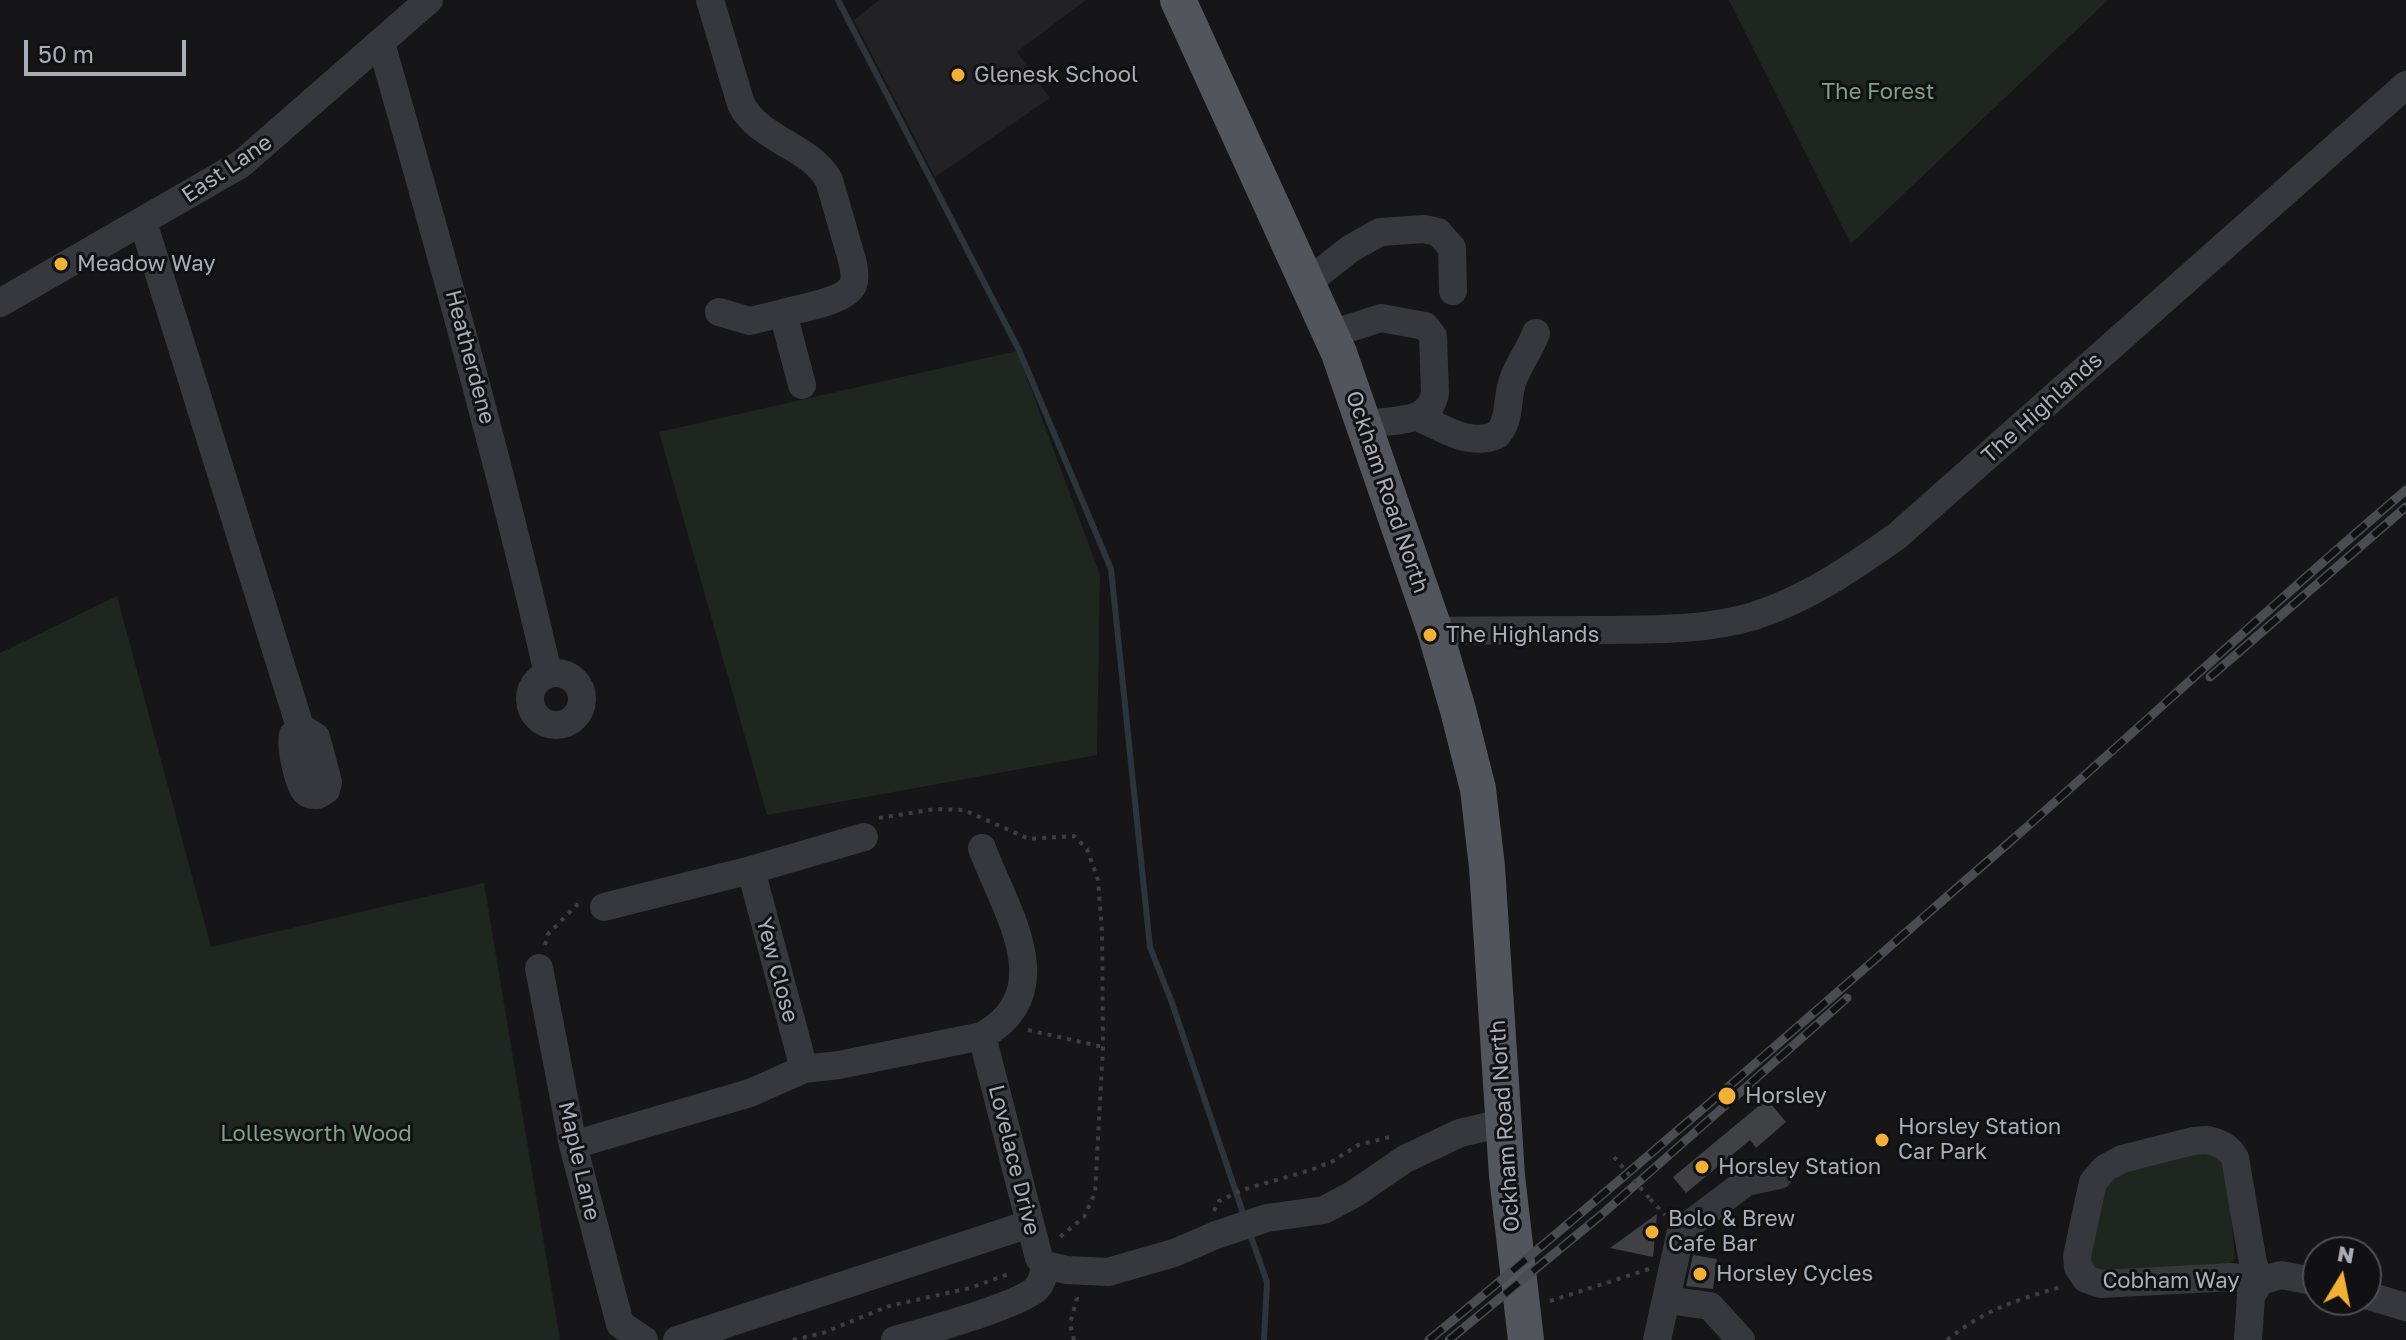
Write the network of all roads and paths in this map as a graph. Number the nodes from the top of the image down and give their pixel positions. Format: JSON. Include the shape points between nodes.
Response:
{"nodes":[{"id":1,"x":429,"y":0,"type":"edge"},
{"id":2,"x":710,"y":0,"type":"edge"},
{"id":3,"x":1178,"y":0,"type":"edge"},
{"id":4,"x":381,"y":43,"type":"junction"},
{"id":5,"x":2406,"y":85,"type":"edge"},
{"id":6,"x":143,"y":222,"type":"junction"},
{"id":7,"x":1307,"y":283,"type":"junction"},
{"id":8,"x":4,"y":291,"type":"edge"},
{"id":9,"x":1453,"y":291,"type":"dead end"},
{"id":10,"x":719,"y":312,"type":"dead end"},
{"id":11,"x":783,"y":313,"type":"junction"},
{"id":12,"x":1536,"y":333,"type":"dead end"},
{"id":13,"x":1331,"y":334,"type":"junction"},
{"id":14,"x":802,"y":385,"type":"dead end"},
{"id":15,"x":1418,"y":417,"type":"junction"},
{"id":16,"x":1364,"y":425,"type":"junction"},
{"id":17,"x":1435,"y":631,"type":"junction"},
{"id":18,"x":548,"y":673,"type":"dead end"},
{"id":19,"x":301,"y":730,"type":"dead end"},
{"id":20,"x":902,"y":814,"type":"dead end"},
{"id":21,"x":864,"y":837,"type":"dead end"},
{"id":22,"x":982,"y":848,"type":"dead end"},
{"id":23,"x":751,"y":870,"type":"junction"},
{"id":24,"x":604,"y":907,"type":"dead end"},
{"id":25,"x":539,"y":968,"type":"dead end"},
{"id":26,"x":992,"y":1030,"type":"junction"},
{"id":27,"x":1103,"y":1047,"type":"junction"},
{"id":28,"x":804,"y":1069,"type":"junction"},
{"id":29,"x":1503,"y":1123,"type":"junction"},
{"id":30,"x":1393,"y":1136,"type":"dead end"},
{"id":31,"x":573,"y":1145,"type":"junction"},
{"id":32,"x":1614,"y":1157,"type":"dead end"},
{"id":33,"x":1779,"y":1175,"type":"dead end"},
{"id":34,"x":1222,"y":1199,"type":"dead end"},
{"id":35,"x":1650,"y":1199,"type":"dead end"},
{"id":36,"x":1039,"y":1250,"type":"junction"},
{"id":37,"x":1673,"y":1261,"type":"junction"},
{"id":38,"x":2086,"y":1279,"type":"junction"},
{"id":39,"x":2302,"y":1279,"type":"edge"},
{"id":40,"x":2260,"y":1281,"type":"junction"},
{"id":41,"x":1667,"y":1300,"type":"junction"},
{"id":42,"x":2382,"y":1300,"type":"edge"},
{"id":43,"x":2406,"y":1307,"type":"edge"},
{"id":44,"x":1524,"y":1325,"type":"edge"},
{"id":45,"x":946,"y":1333,"type":"edge"},
{"id":46,"x":644,"y":1340,"type":"edge"},
{"id":47,"x":677,"y":1340,"type":"edge"},
{"id":48,"x":793,"y":1340,"type":"edge"},
{"id":49,"x":895,"y":1340,"type":"edge"},
{"id":50,"x":1074,"y":1340,"type":"edge"},
{"id":51,"x":1657,"y":1340,"type":"edge"},
{"id":52,"x":1741,"y":1340,"type":"edge"},
{"id":53,"x":1947,"y":1340,"type":"edge"},
{"id":54,"x":2248,"y":1340,"type":"edge"}],
"edges":[{"from":1,"to":4,"type":"street","name":"East Lane"},
{"from":2,"to":11,"type":"street","via":[[746,114],[762,131],[822,168],[852,260],[853,286],[844,295]]},
{"from":3,"to":7,"type":"main road","name":"Ockham Road North"},
{"from":4,"to":6,"type":"street","name":"East Lane","via":[[241,164]]},
{"from":4,"to":18,"type":"street","name":"Heatherdene","via":[[472,360]]},
{"from":5,"to":17,"type":"street","name":"The Highlands","via":[[1897,536],[1827,584],[1752,617],[1712,625]]},
{"from":6,"to":8,"type":"street","name":"East Lane"},
{"from":6,"to":19,"type":"street"},
{"from":7,"to":9,"type":"street","via":[[1380,232],[1424,229],[1438,232],[1452,248]]},
{"from":7,"to":13,"type":"main road","name":"Ockham Road North"},
{"from":10,"to":11,"type":"street","via":[[750,321]]},
{"from":11,"to":14,"type":"street"},
{"from":12,"to":15,"type":"street","via":[[1512,381],[1506,420],[1497,435],[1460,437]]},
{"from":13,"to":15,"type":"street","via":[[1381,318],[1430,329],[1435,393]]},
{"from":13,"to":16,"type":"main road","name":"Ockham Road North"},
{"from":15,"to":16,"type":"street"},
{"from":16,"to":17,"type":"main road","name":"Ockham Road North"},
{"from":17,"to":29,"type":"main road","name":"Ockham Road North","via":[[1478,789]]},
{"from":20,"to":27,"type":"path","via":[[964,810],[1029,839],[1074,836],[1087,849],[1098,880]]},
{"from":21,"to":23,"type":"street"},
{"from":22,"to":26,"type":"street","via":[[1025,956],[1020,998]]},
{"from":23,"to":24,"type":"street"},
{"from":23,"to":28,"type":"street","name":"Yew Close"},
{"from":25,"to":31,"type":"street","name":"Maple Lane"},
{"from":26,"to":27,"type":"path"},
{"from":26,"to":28,"type":"street"},
{"from":26,"to":36,"type":"street","name":"Lovelace Drive","via":[[1011,1141]]},
{"from":27,"to":36,"type":"path","via":[[1095,1193],[1084,1217]]},
{"from":28,"to":31,"type":"street","via":[[750,1093]]},
{"from":29,"to":36,"type":"street","via":[[1460,1133],[1405,1159],[1324,1210],[1260,1220],[1108,1272],[1067,1270]]},
{"from":29,"to":44,"type":"main road","name":"Ockham Road North"},
{"from":30,"to":34,"type":"path"},
{"from":31,"to":46,"type":"street","name":"Maple Lane","via":[[620,1324]]},
{"from":32,"to":35,"type":"path","bridge":true},
{"from":33,"to":37,"type":"street","via":[[1746,1182],[1681,1231]]},
{"from":36,"to":45,"type":"street","via":[[1043,1278],[1036,1289]]},
{"from":36,"to":47,"type":"street"},
{"from":36,"to":48,"type":"path","via":[[1012,1273],[889,1306]]},
{"from":36,"to":50,"type":"path","via":[[1077,1298],[1070,1324]]},
{"from":37,"to":41,"type":"street"},
{"from":37,"to":44,"type":"path"},
{"from":38,"to":40,"type":"street","name":"Cobham Way","via":[[2101,1284],[2233,1277]]},
{"from":38,"to":40,"type":"street","name":"Cobham Way","via":[[2077,1256],[2093,1182],[2105,1168],[2122,1159],[2207,1140],[2230,1149],[2235,1158]]},
{"from":38,"to":53,"type":"path","via":[[1988,1311]]},
{"from":39,"to":40,"type":"street","name":"Cobham Way","via":[[2281,1275]]},
{"from":40,"to":54,"type":"street","name":"Cobham Way","via":[[2251,1296]]},
{"from":41,"to":51,"type":"street"},
{"from":41,"to":52,"type":"street","via":[[1710,1306]]},
{"from":42,"to":43,"type":"street"},
{"from":45,"to":49,"type":"street"}]}
